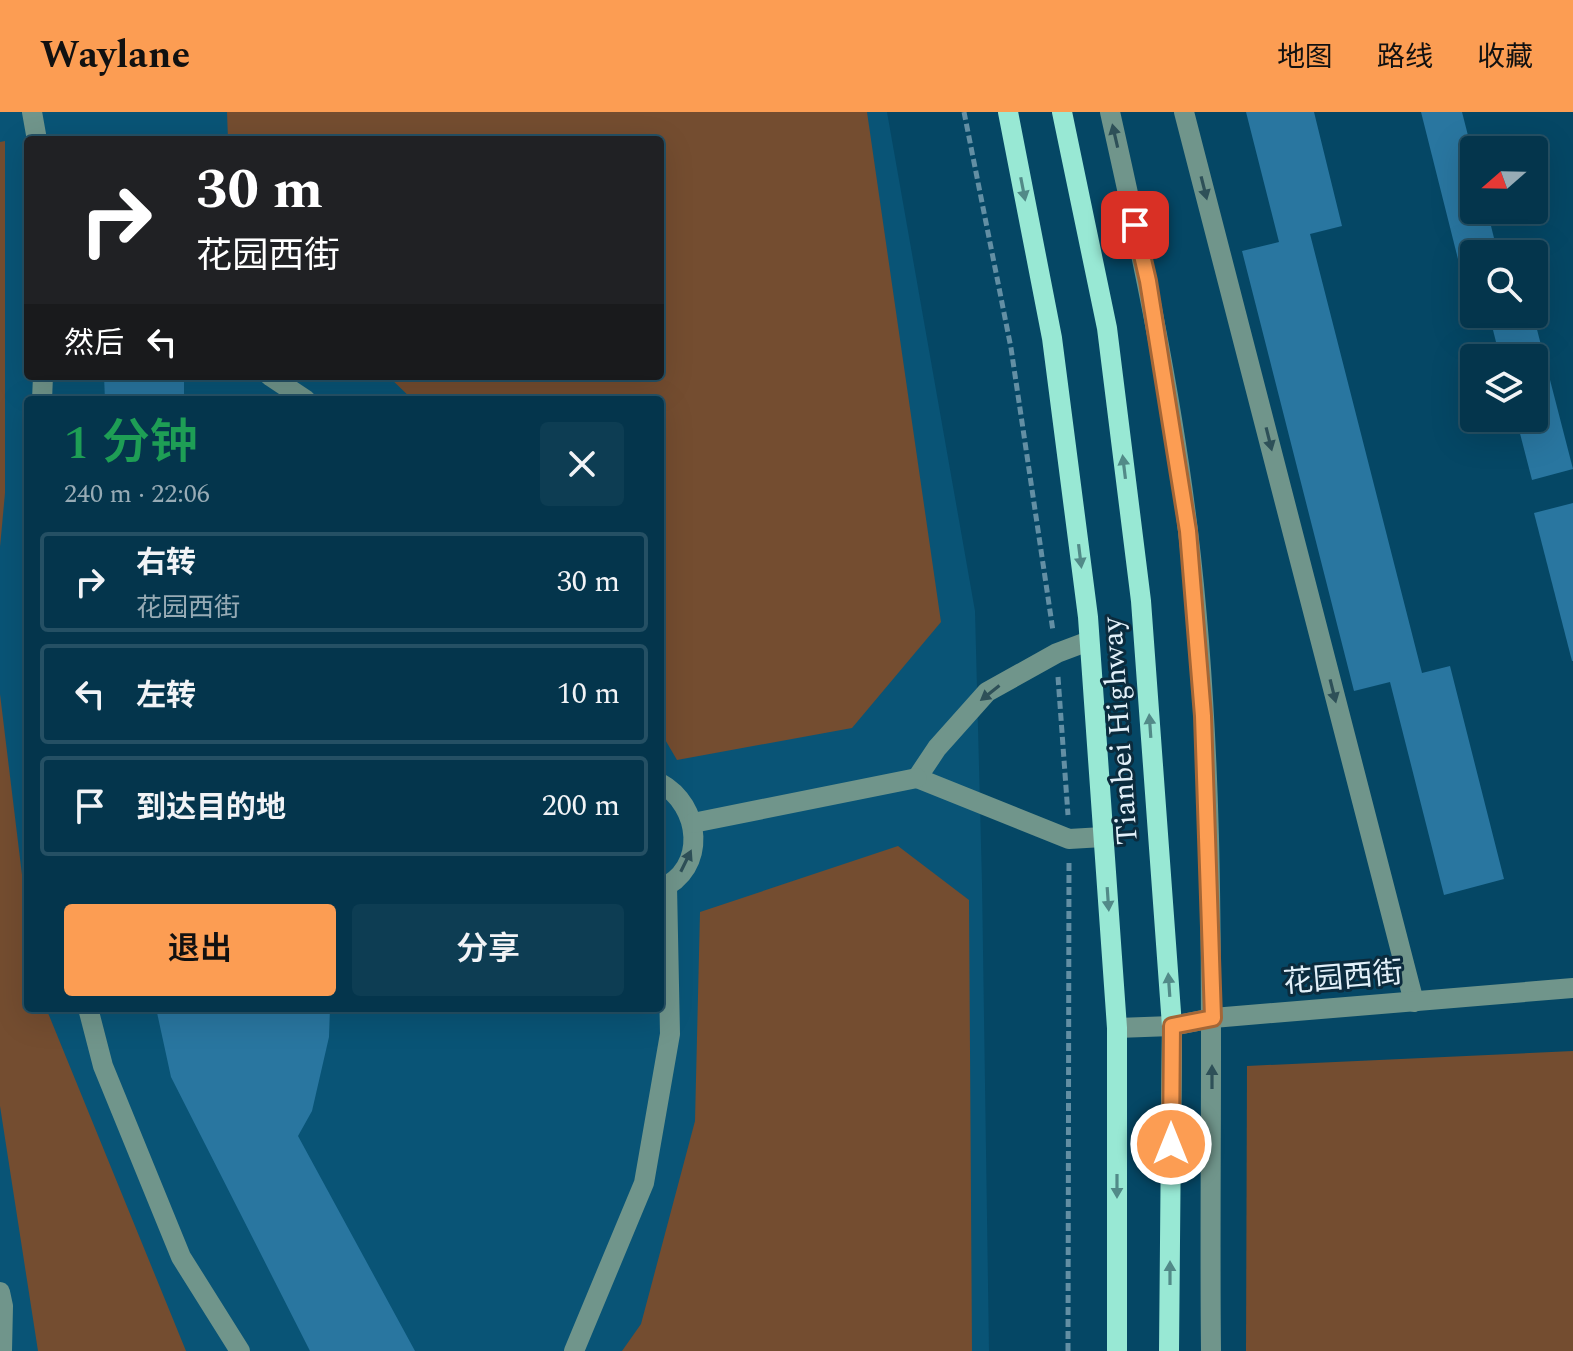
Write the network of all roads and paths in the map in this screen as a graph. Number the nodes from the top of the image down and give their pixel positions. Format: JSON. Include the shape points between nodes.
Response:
{"nodes":[{"id":1,"x":32,"y":112,"type":"edge"},
{"id":2,"x":964,"y":112,"type":"edge"},
{"id":3,"x":1008,"y":112,"type":"edge"},
{"id":4,"x":1062,"y":112,"type":"edge"},
{"id":5,"x":1110,"y":112,"type":"edge"},
{"id":6,"x":1184,"y":112,"type":"edge"},
{"id":7,"x":36,"y":136,"type":"edge"},
{"id":8,"x":276,"y":380,"type":"edge"},
{"id":9,"x":300,"y":396,"type":"edge"},
{"id":10,"x":1089,"y":641,"type":"junction"},
{"id":11,"x":1057,"y":653,"type":"junction"},
{"id":12,"x":917,"y":778,"type":"junction"},
{"id":13,"x":664,"y":785,"type":"edge"},
{"id":14,"x":693,"y":823,"type":"junction"},
{"id":15,"x":1103,"y":837,"type":"junction"},
{"id":16,"x":1069,"y":839,"type":"junction"},
{"id":17,"x":664,"y":887,"type":"edge"},
{"id":18,"x":1573,"y":988,"type":"edge"},
{"id":19,"x":1414,"y":1002,"type":"junction"},
{"id":20,"x":89,"y":1012,"type":"edge"},
{"id":21,"x":1213,"y":1018,"type":"junction"},
{"id":22,"x":1172,"y":1026,"type":"junction"},
{"id":23,"x":1117,"y":1028,"type":"junction"},
{"id":24,"x":0,"y":1292,"type":"edge"},
{"id":25,"x":2,"y":1351,"type":"edge"},
{"id":26,"x":240,"y":1351,"type":"edge"},
{"id":27,"x":574,"y":1351,"type":"edge"},
{"id":28,"x":1068,"y":1351,"type":"edge"},
{"id":29,"x":1117,"y":1351,"type":"edge"},
{"id":30,"x":1169,"y":1351,"type":"edge"},
{"id":31,"x":1211,"y":1351,"type":"edge"}],
"edges":[{"from":1,"to":7,"type":"street"},
{"from":2,"to":11,"type":"path","via":[[1011,348]]},
{"from":3,"to":10,"type":"main road","name":"Tianbei Highway","one_way":true,"via":[[1052,338]]},
{"from":22,"to":4,"type":"main road","name":"Tianbei Highway","one_way":true,"via":[[1137,570],[1107,328]]},
{"from":21,"to":5,"type":"street","one_way":true,"via":[[1203,716],[1188,531],[1148,281]]},
{"from":6,"to":19,"type":"street","one_way":true},
{"from":8,"to":9,"type":"street"},
{"from":10,"to":11,"type":"street"},
{"from":10,"to":15,"type":"main road","name":"Tianbei Highway"},
{"from":11,"to":12,"type":"street","one_way":true,"via":[[987,692]]},
{"from":11,"to":16,"type":"path"},
{"from":12,"to":14,"type":"street"},
{"from":12,"to":16,"type":"street"},
{"from":13,"to":14,"type":"street","via":[[685,805]]},
{"from":17,"to":14,"type":"street","one_way":true,"via":[[678,877],[692,854]]},
{"from":15,"to":16,"type":"street"},
{"from":15,"to":23,"type":"main road","name":"Tianbei Highway","one_way":true},
{"from":16,"to":28,"type":"path"},
{"from":17,"to":27,"type":"street","via":[[670,1034],[644,1183]]},
{"from":18,"to":19,"type":"street","name":"花园西街"},
{"from":19,"to":21,"type":"street","name":"花园西街"},
{"from":20,"to":26,"type":"street","via":[[103,1066],[181,1257]]},
{"from":21,"to":22,"type":"street","name":"花园西街"},
{"from":31,"to":21,"type":"street","one_way":true},
{"from":22,"to":23,"type":"street","name":"花园西街"},
{"from":30,"to":22,"type":"main road","name":"Tianbei Highway","one_way":true},
{"from":23,"to":29,"type":"main road","name":"Tianbei Highway","one_way":true},
{"from":24,"to":25,"type":"street"}]}
